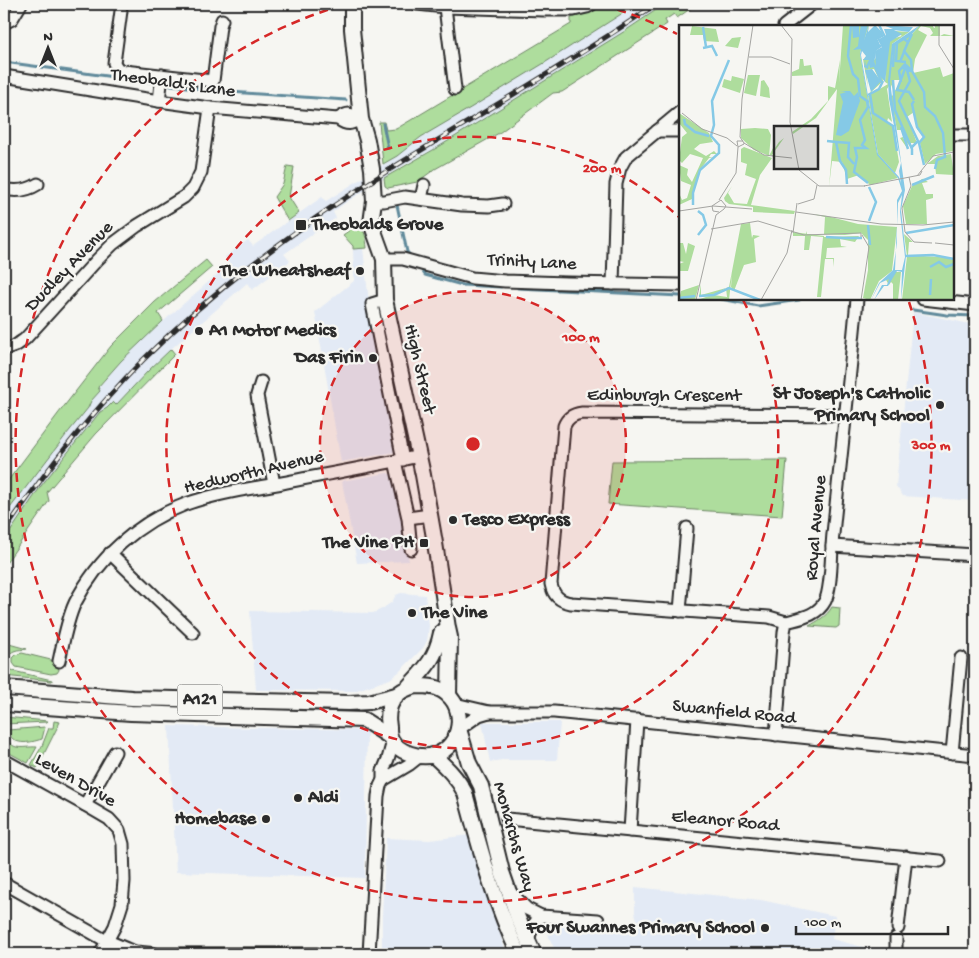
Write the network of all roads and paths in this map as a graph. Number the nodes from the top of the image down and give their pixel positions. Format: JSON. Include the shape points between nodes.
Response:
{"nodes":[{"id":1,"x":21,"y":4,"type":"edge"},
{"id":2,"x":352,"y":4,"type":"edge"},
{"id":3,"x":417,"y":4,"type":"edge"},
{"id":4,"x":592,"y":4,"type":"edge"},
{"id":5,"x":812,"y":4,"type":"edge"},
{"id":6,"x":445,"y":7,"type":"junction"},
{"id":7,"x":121,"y":11,"type":"dead end"},
{"id":8,"x":222,"y":20,"type":"dead end"},
{"id":9,"x":4,"y":22,"type":"edge"},
{"id":10,"x":785,"y":25,"type":"edge"},
{"id":11,"x":4,"y":76,"type":"edge"},
{"id":12,"x":161,"y":87,"type":"junction"},
{"id":13,"x":455,"y":89,"type":"dead end"},
{"id":14,"x":210,"y":108,"type":"junction"},
{"id":15,"x":679,"y":113,"type":"edge"},
{"id":16,"x":361,"y":119,"type":"junction"},
{"id":17,"x":657,"y":131,"type":"junction"},
{"id":18,"x":679,"y":131,"type":"edge"},
{"id":19,"x":954,"y":134,"type":"edge"},
{"id":20,"x":975,"y":135,"type":"edge"},
{"id":21,"x":38,"y":184,"type":"dead end"},
{"id":22,"x":424,"y":185,"type":"dead end"},
{"id":23,"x":4,"y":189,"type":"edge"},
{"id":24,"x":421,"y":199,"type":"junction"},
{"id":25,"x":374,"y":201,"type":"junction"},
{"id":26,"x":502,"y":204,"type":"dead end"},
{"id":27,"x":384,"y":258,"type":"junction"},
{"id":28,"x":613,"y":284,"type":"junction"},
{"id":29,"x":679,"y":285,"type":"edge"},
{"id":30,"x":385,"y":300,"type":"junction"},
{"id":31,"x":857,"y":300,"type":"edge"},
{"id":32,"x":932,"y":300,"type":"edge"},
{"id":33,"x":975,"y":305,"type":"edge"},
{"id":34,"x":4,"y":348,"type":"edge"},
{"id":35,"x":261,"y":382,"type":"dead end"},
{"id":36,"x":845,"y":415,"type":"junction"},
{"id":37,"x":419,"y":456,"type":"junction"},
{"id":38,"x":399,"y":460,"type":"junction"},
{"id":39,"x":274,"y":484,"type":"junction"},
{"id":40,"x":430,"y":515,"type":"junction"},
{"id":41,"x":408,"y":518,"type":"junction"},
{"id":42,"x":687,"y":528,"type":"dead end"},
{"id":43,"x":832,"y":546,"type":"junction"},
{"id":44,"x":411,"y":549,"type":"dead end"},
{"id":45,"x":110,"y":553,"type":"junction"},
{"id":46,"x":975,"y":555,"type":"edge"},
{"id":47,"x":680,"y":611,"type":"junction"},
{"id":48,"x":786,"y":622,"type":"junction"},
{"id":49,"x":448,"y":628,"type":"junction"},
{"id":50,"x":193,"y":633,"type":"dead end"},
{"id":51,"x":961,"y":658,"type":"dead end"},
{"id":52,"x":58,"y":661,"type":"dead end"},
{"id":53,"x":408,"y":687,"type":"junction"},
{"id":54,"x":4,"y":688,"type":"edge"},
{"id":55,"x":396,"y":695,"type":"junction"},
{"id":56,"x":452,"y":700,"type":"junction"},
{"id":57,"x":4,"y":704,"type":"edge"},
{"id":58,"x":489,"y":712,"type":"junction"},
{"id":59,"x":637,"y":720,"type":"junction"},
{"id":60,"x":459,"y":729,"type":"junction"},
{"id":61,"x":776,"y":735,"type":"junction"},
{"id":62,"x":392,"y":739,"type":"junction"},
{"id":63,"x":115,"y":752,"type":"dead end"},
{"id":64,"x":952,"y":753,"type":"junction"},
{"id":65,"x":975,"y":755,"type":"edge"},
{"id":66,"x":427,"y":756,"type":"junction"},
{"id":67,"x":4,"y":760,"type":"edge"},
{"id":68,"x":383,"y":780,"type":"junction"},
{"id":69,"x":86,"y":805,"type":"junction"},
{"id":70,"x":507,"y":819,"type":"dead end"},
{"id":71,"x":630,"y":831,"type":"junction"},
{"id":72,"x":906,"y":857,"type":"junction"},
{"id":73,"x":940,"y":861,"type":"dead end"},
{"id":74,"x":4,"y":884,"type":"edge"},
{"id":75,"x":508,"y":891,"type":"junction"},
{"id":76,"x":541,"y":916,"type":"junction"},
{"id":77,"x":598,"y":920,"type":"dead end"},
{"id":78,"x":108,"y":940,"type":"junction"},
{"id":79,"x":531,"y":948,"type":"edge"},
{"id":80,"x":100,"y":954,"type":"edge"},
{"id":81,"x":292,"y":954,"type":"edge"},
{"id":82,"x":317,"y":954,"type":"edge"},
{"id":83,"x":370,"y":954,"type":"edge"},
{"id":84,"x":519,"y":954,"type":"edge"},
{"id":85,"x":896,"y":954,"type":"edge"}],
"edges":[{"from":1,"to":9,"type":"street","via":[[12,19]]},
{"from":2,"to":16,"type":"main road","name":"High Street"},
{"from":3,"to":6,"type":"street"},
{"from":4,"to":6,"type":"street","via":[[574,10]]},
{"from":5,"to":10,"type":"street"},
{"from":6,"to":13,"type":"street"},
{"from":7,"to":12,"type":"street","via":[[114,63],[118,69]]},
{"from":8,"to":12,"type":"street","via":[[213,81]]},
{"from":11,"to":12,"type":"street","name":"Theobald's Lane"},
{"from":12,"to":14,"type":"street","name":"Theobald's Lane"},
{"from":14,"to":16,"type":"street","name":"Theobald's Lane","via":[[338,119],[351,124]]},
{"from":14,"to":34,"type":"street","name":"Dudley Avenue","via":[[201,172],[193,188],[114,244],[25,339]]},
{"from":15,"to":17,"type":"street"},
{"from":16,"to":25,"type":"main road","name":"High Street","via":[[369,146]]},
{"from":17,"to":18,"type":"street"},
{"from":17,"to":28,"type":"street","via":[[626,157],[620,168],[616,184]]},
{"from":19,"to":20,"type":"street"},
{"from":21,"to":23,"type":"street","via":[[17,192]]},
{"from":22,"to":24,"type":"street"},
{"from":24,"to":25,"type":"street","via":[[405,197]]},
{"from":24,"to":26,"type":"street","via":[[488,206]]},
{"from":25,"to":27,"type":"main road","name":"High Street","via":[[370,222]]},
{"from":27,"to":28,"type":"street","name":"Trinity Lane","via":[[397,258],[472,278]]},
{"from":27,"to":30,"type":"main road","name":"High Street"},
{"from":28,"to":29,"type":"street","name":"Trinity Lane"},
{"from":30,"to":37,"type":"main road","name":"High Street"},
{"from":30,"to":38,"type":"street","via":[[372,304]]},
{"from":31,"to":36,"type":"street","name":"Royal Avenue"},
{"from":32,"to":33,"type":"street"},
{"from":35,"to":39,"type":"street","via":[[257,395]]},
{"from":36,"to":43,"type":"street","name":"Royal Avenue"},
{"from":36,"to":47,"type":"street","name":"Edinburgh Crescent","via":[[582,412],[567,421],[563,430],[551,574],[554,593],[565,602]]},
{"from":37,"to":38,"type":"street","name":"Hedworth Avenue"},
{"from":37,"to":40,"type":"main road","name":"High Street"},
{"from":38,"to":39,"type":"street","name":"Hedworth Avenue"},
{"from":38,"to":41,"type":"street"},
{"from":39,"to":45,"type":"street","name":"Hedworth Avenue","via":[[185,505],[153,520]]},
{"from":40,"to":41,"type":"street"},
{"from":40,"to":49,"type":"main road","name":"High Street"},
{"from":41,"to":44,"type":"street"},
{"from":42,"to":47,"type":"street"},
{"from":43,"to":46,"type":"street"},
{"from":43,"to":48,"type":"street","name":"Royal Avenue","via":[[829,592],[825,602],[810,616]]},
{"from":45,"to":50,"type":"street"},
{"from":45,"to":52,"type":"street","name":"Hedworth Avenue","via":[[75,604]]},
{"from":47,"to":48,"type":"street","name":"Edinburgh Crescent","via":[[769,617]]},
{"from":48,"to":61,"type":"street"},
{"from":49,"to":53,"type":"main road","via":[[441,633],[431,661]]},
{"from":49,"to":56,"type":"main road","name":"High Street"},
{"from":51,"to":64,"type":"street"},
{"from":53,"to":55,"type":"main road"},
{"from":53,"to":56,"type":"main road","via":[[433,687]]},
{"from":54,"to":55,"type":"main road","number":"A121","via":[[132,698],[349,703]]},
{"from":55,"to":62,"type":"main road","via":[[388,714]]},
{"from":56,"to":58,"type":"street","name":"Swanfield Road"},
{"from":56,"to":60,"type":"main road","via":[[457,710]]},
{"from":57,"to":62,"type":"main road","number":"A121","via":[[131,713],[364,720]]},
{"from":58,"to":59,"type":"street","name":"Swanfield Road","via":[[554,712]]},
{"from":58,"to":60,"type":"street","name":"Swanfield Road"},
{"from":59,"to":61,"type":"street","name":"Swanfield Road"},
{"from":59,"to":71,"type":"street"},
{"from":60,"to":66,"type":"main road","via":[[450,745]]},
{"from":60,"to":75,"type":"main road","name":"Monarchs Way","via":[[469,763],[481,786]]},
{"from":61,"to":64,"type":"street","name":"Swanfield Road"},
{"from":62,"to":66,"type":"main road","via":[[411,755]]},
{"from":62,"to":68,"type":"street"},
{"from":63,"to":69,"type":"street"},
{"from":64,"to":65,"type":"street","name":"Swanfield Road"},
{"from":66,"to":68,"type":"street"},
{"from":66,"to":84,"type":"main road","name":"Monarchs Way","via":[[450,770],[465,793],[498,906]]},
{"from":67,"to":69,"type":"street","name":"Leven Drive"},
{"from":68,"to":83,"type":"street","via":[[370,857]]},
{"from":69,"to":78,"type":"street","name":"Leven Drive","via":[[116,826],[123,844],[122,904]]},
{"from":70,"to":71,"type":"street","name":"Eleanor Road"},
{"from":71,"to":72,"type":"street","name":"Eleanor Road"},
{"from":72,"to":73,"type":"street","name":"Eleanor Road"},
{"from":72,"to":85,"type":"street"},
{"from":74,"to":78,"type":"street"},
{"from":75,"to":76,"type":"street"},
{"from":75,"to":79,"type":"main road","name":"Monarchs Way"},
{"from":76,"to":77,"type":"street"},
{"from":76,"to":79,"type":"street","via":[[530,930]]},
{"from":78,"to":80,"type":"street","name":"Leven Drive"},
{"from":78,"to":81,"type":"street","via":[[146,953]]},
{"from":81,"to":82,"type":"street"}]}
